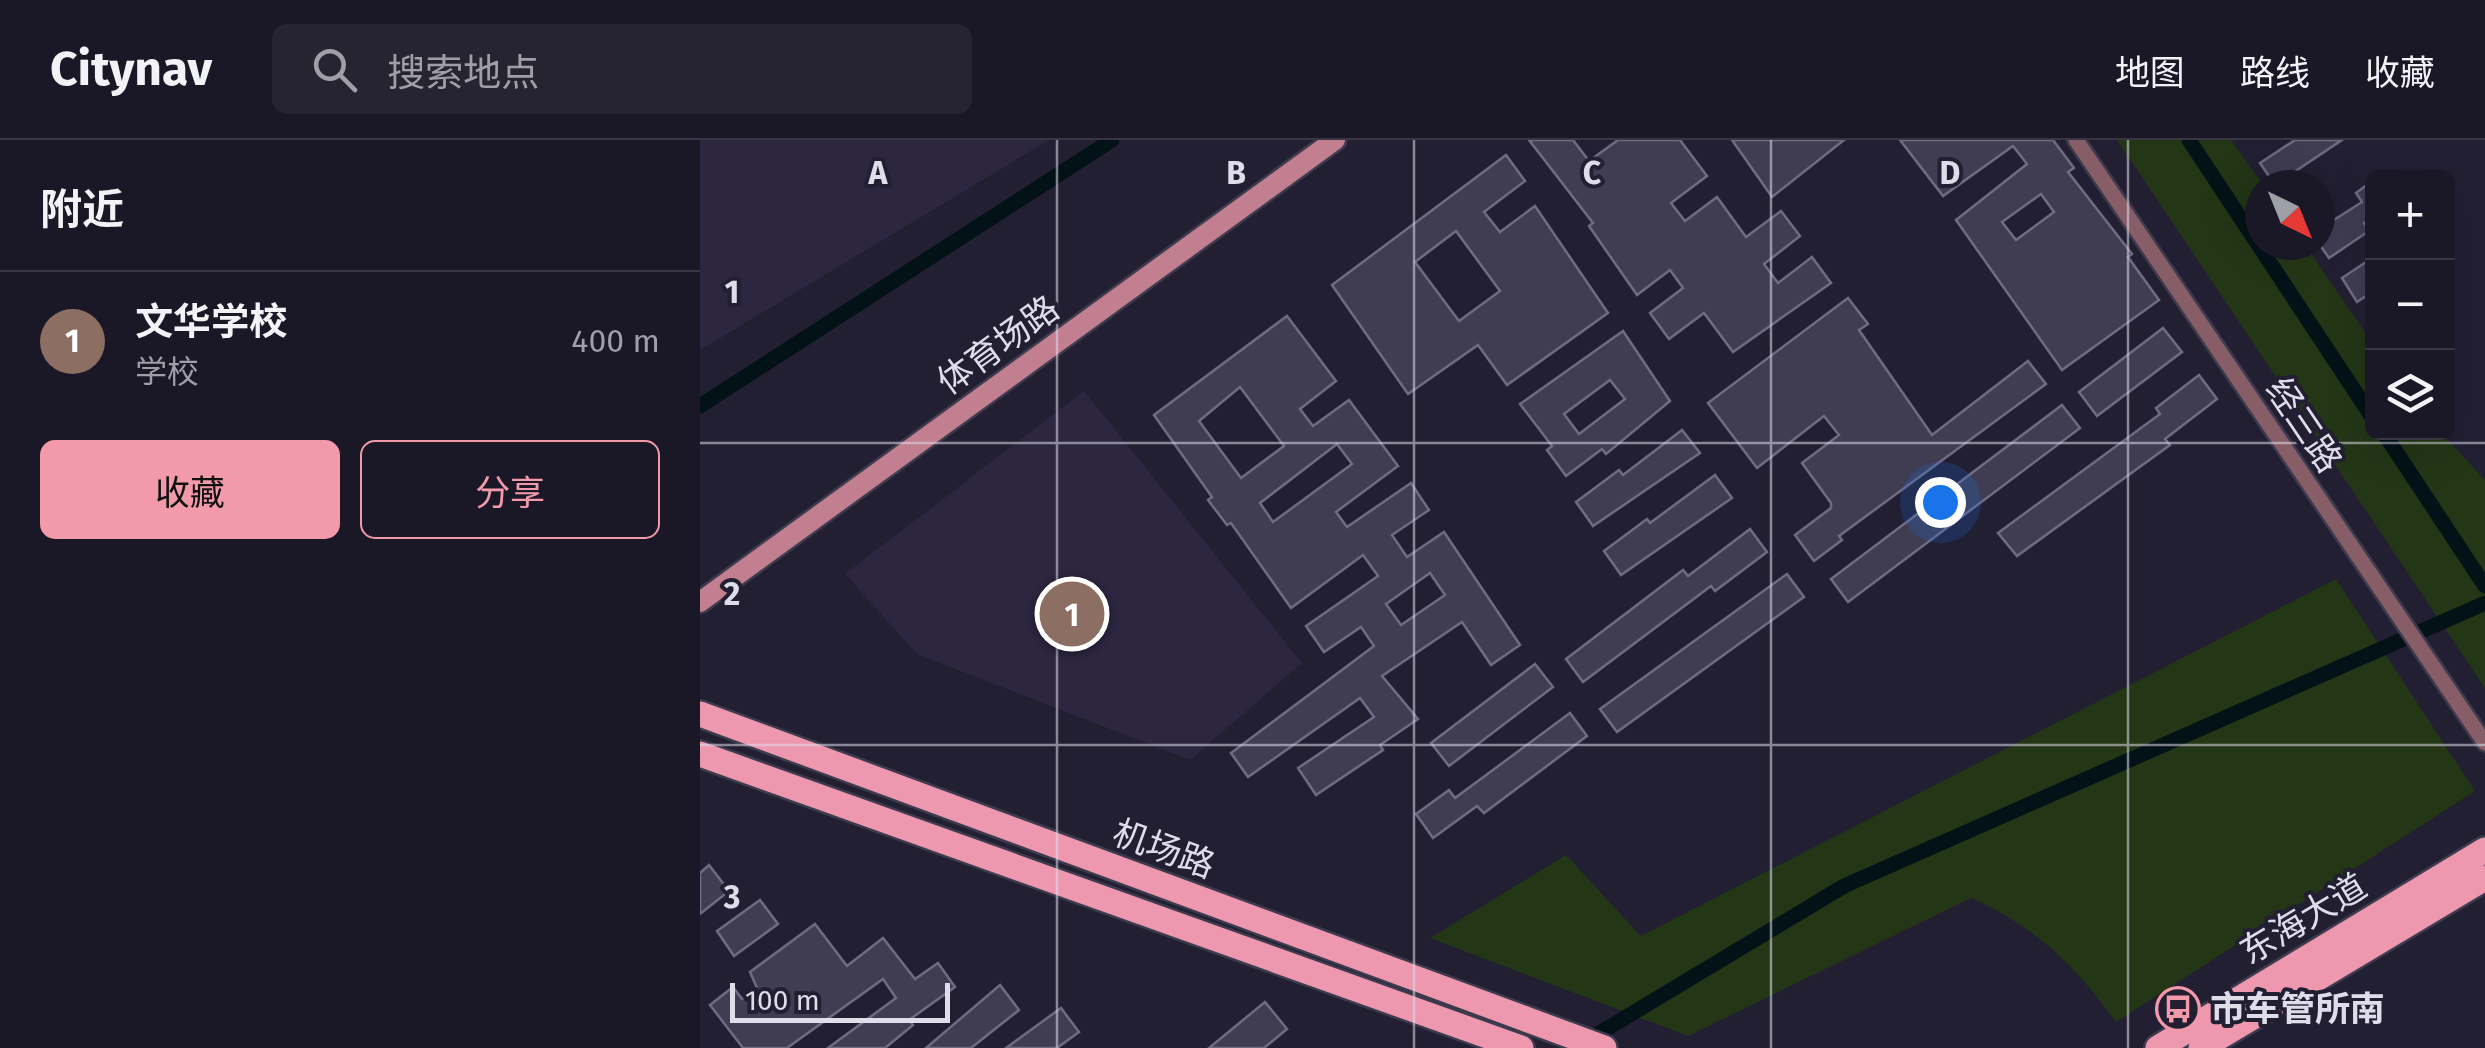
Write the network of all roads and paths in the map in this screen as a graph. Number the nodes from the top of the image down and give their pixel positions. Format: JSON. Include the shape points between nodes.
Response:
{"nodes":[{"id":1,"x":1335,"y":140,"type":"edge"},
{"id":2,"x":2076,"y":140,"type":"edge"},
{"id":3,"x":700,"y":602,"type":"edge"},
{"id":4,"x":700,"y":714,"type":"edge"},
{"id":5,"x":2485,"y":742,"type":"edge"},
{"id":6,"x":700,"y":754,"type":"edge"},
{"id":7,"x":2485,"y":850,"type":"edge"},
{"id":8,"x":2485,"y":878,"type":"edge"},
{"id":9,"x":1521,"y":1048,"type":"edge"},
{"id":10,"x":1604,"y":1048,"type":"edge"},
{"id":11,"x":2158,"y":1048,"type":"edge"},
{"id":12,"x":2200,"y":1048,"type":"edge"}],
"edges":[{"from":1,"to":3,"type":"main road","name":"体育场路"},
{"from":2,"to":5,"type":"street","name":"经三路"},
{"from":4,"to":10,"type":"main road","name":"机场路"},
{"from":6,"to":9,"type":"main road","name":"机场路"},
{"from":7,"to":11,"type":"main road","name":"东海大道"},
{"from":8,"to":12,"type":"main road","name":"东海大道"}]}
